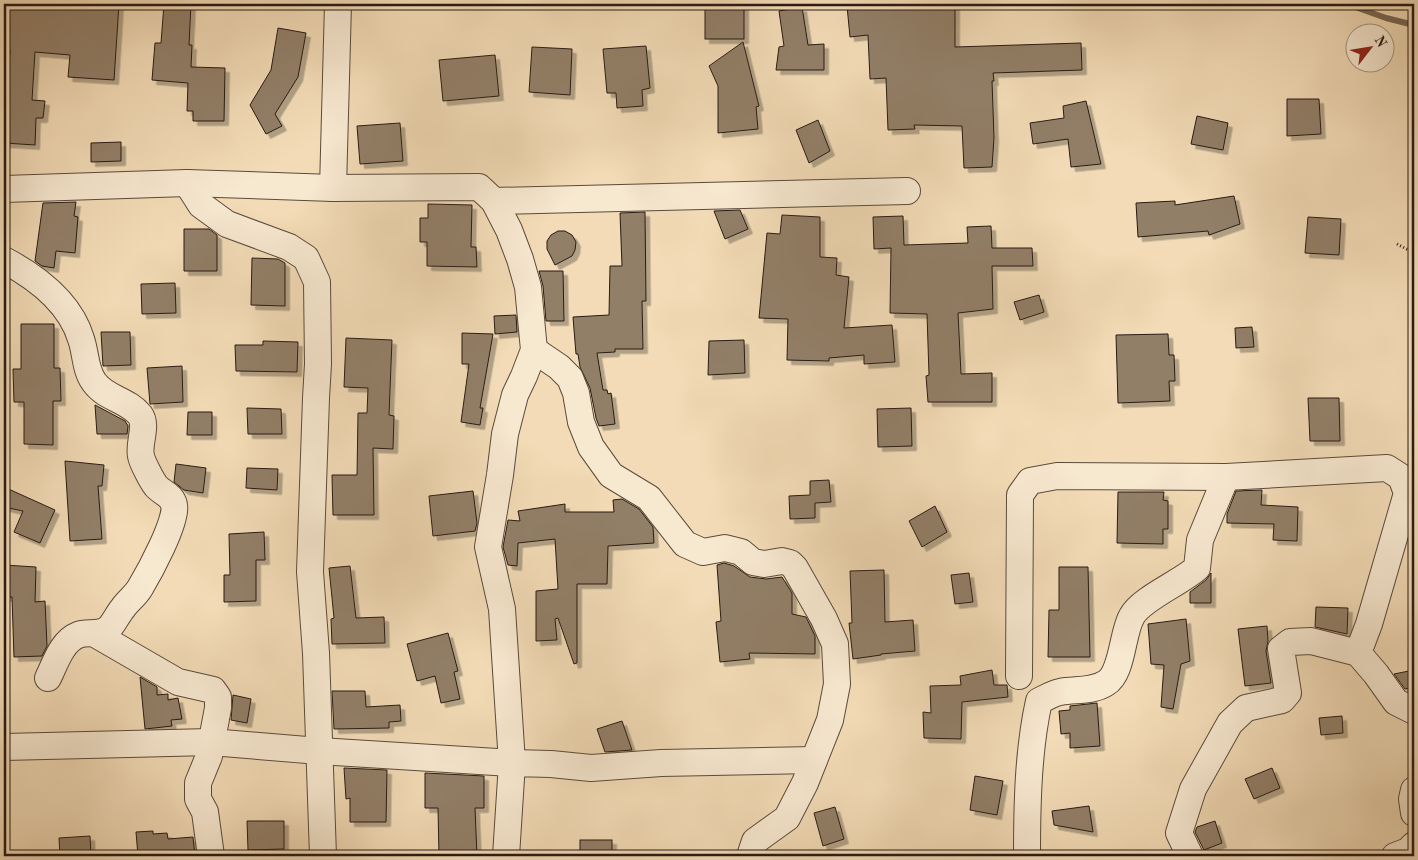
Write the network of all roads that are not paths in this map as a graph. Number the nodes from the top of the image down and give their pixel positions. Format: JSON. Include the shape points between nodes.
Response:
{"nodes":[{"id":1,"x":338,"y":4,"type":"edge"},
{"id":2,"x":187,"y":183,"type":"junction"},
{"id":3,"x":4,"y":188,"type":"edge"},
{"id":4,"x":333,"y":188,"type":"junction"},
{"id":5,"x":908,"y":191,"type":"dead end"},
{"id":6,"x":494,"y":201,"type":"junction"},
{"id":7,"x":4,"y":260,"type":"edge"},
{"id":8,"x":534,"y":350,"type":"junction"},
{"id":9,"x":1226,"y":477,"type":"junction"},
{"id":10,"x":95,"y":634,"type":"junction"},
{"id":11,"x":1358,"y":653,"type":"junction"},
{"id":12,"x":1019,"y":676,"type":"dead end"},
{"id":13,"x":48,"y":678,"type":"dead end"},
{"id":14,"x":1414,"y":711,"type":"edge"},
{"id":15,"x":211,"y":742,"type":"junction"},
{"id":16,"x":4,"y":747,"type":"edge"},
{"id":17,"x":320,"y":751,"type":"junction"},
{"id":18,"x":814,"y":760,"type":"junction"},
{"id":19,"x":512,"y":763,"type":"junction"},
{"id":20,"x":1414,"y":790,"type":"edge"},
{"id":21,"x":1414,"y":813,"type":"edge"},
{"id":22,"x":1414,"y":845,"type":"edge"},
{"id":23,"x":211,"y":856,"type":"edge"},
{"id":24,"x":324,"y":856,"type":"edge"},
{"id":25,"x":506,"y":856,"type":"edge"},
{"id":26,"x":750,"y":856,"type":"edge"},
{"id":27,"x":1027,"y":856,"type":"edge"},
{"id":28,"x":1190,"y":856,"type":"edge"},
{"id":29,"x":1395,"y":856,"type":"edge"}],
"edges":[{"from":1,"to":4,"type":"street"},
{"from":2,"to":3,"type":"street"},
{"from":2,"to":4,"type":"street"},
{"from":2,"to":17,"type":"street","via":[[201,205],[226,224],[289,247],[306,258],[317,282],[318,364],[310,572]]},
{"from":4,"to":6,"type":"street","via":[[479,186]]},
{"from":5,"to":6,"type":"street"},
{"from":6,"to":8,"type":"street","via":[[509,230],[528,287]]},
{"from":7,"to":10,"type":"street","via":[[26,272],[72,315],[93,382],[106,395],[128,404],[141,416],[141,456],[156,487],[169,495],[174,503],[170,529],[140,590],[109,627]]},
{"from":8,"to":18,"type":"street","via":[[570,378],[591,448],[611,475],[649,498],[685,544],[703,552],[725,548],[741,552],[753,562],[782,561],[795,568],[835,644],[837,684],[830,720]]},
{"from":8,"to":19,"type":"street","via":[[515,395],[505,434],[488,547],[502,609]]},
{"from":9,"to":11,"type":"street","via":[[1386,468],[1401,477],[1407,493]]},
{"from":9,"to":12,"type":"street","via":[[1057,476],[1030,481],[1020,495]]},
{"from":9,"to":27,"type":"street","via":[[1200,540],[1196,568],[1132,615],[1124,648],[1108,682],[1095,688],[1058,692],[1039,701],[1027,806]]},
{"from":10,"to":13,"type":"street","via":[[78,635],[65,644]]},
{"from":10,"to":15,"type":"street","via":[[178,682],[213,690],[218,697],[218,708]]},
{"from":11,"to":14,"type":"street","via":[[1396,702]]},
{"from":11,"to":28,"type":"street","via":[[1311,641],[1290,642],[1281,649],[1288,693],[1282,700],[1246,708],[1230,723],[1193,789],[1179,833]]},
{"from":15,"to":16,"type":"street"},
{"from":15,"to":17,"type":"street"},
{"from":15,"to":23,"type":"street","via":[[198,783],[198,800],[205,812]]},
{"from":17,"to":19,"type":"street"},
{"from":17,"to":24,"type":"street"},
{"from":18,"to":19,"type":"street","via":[[591,768]]},
{"from":18,"to":26,"type":"street","via":[[787,818],[755,841]]},
{"from":19,"to":25,"type":"street"},
{"from":20,"to":21,"type":"street"},
{"from":22,"to":29,"type":"street"}]}
